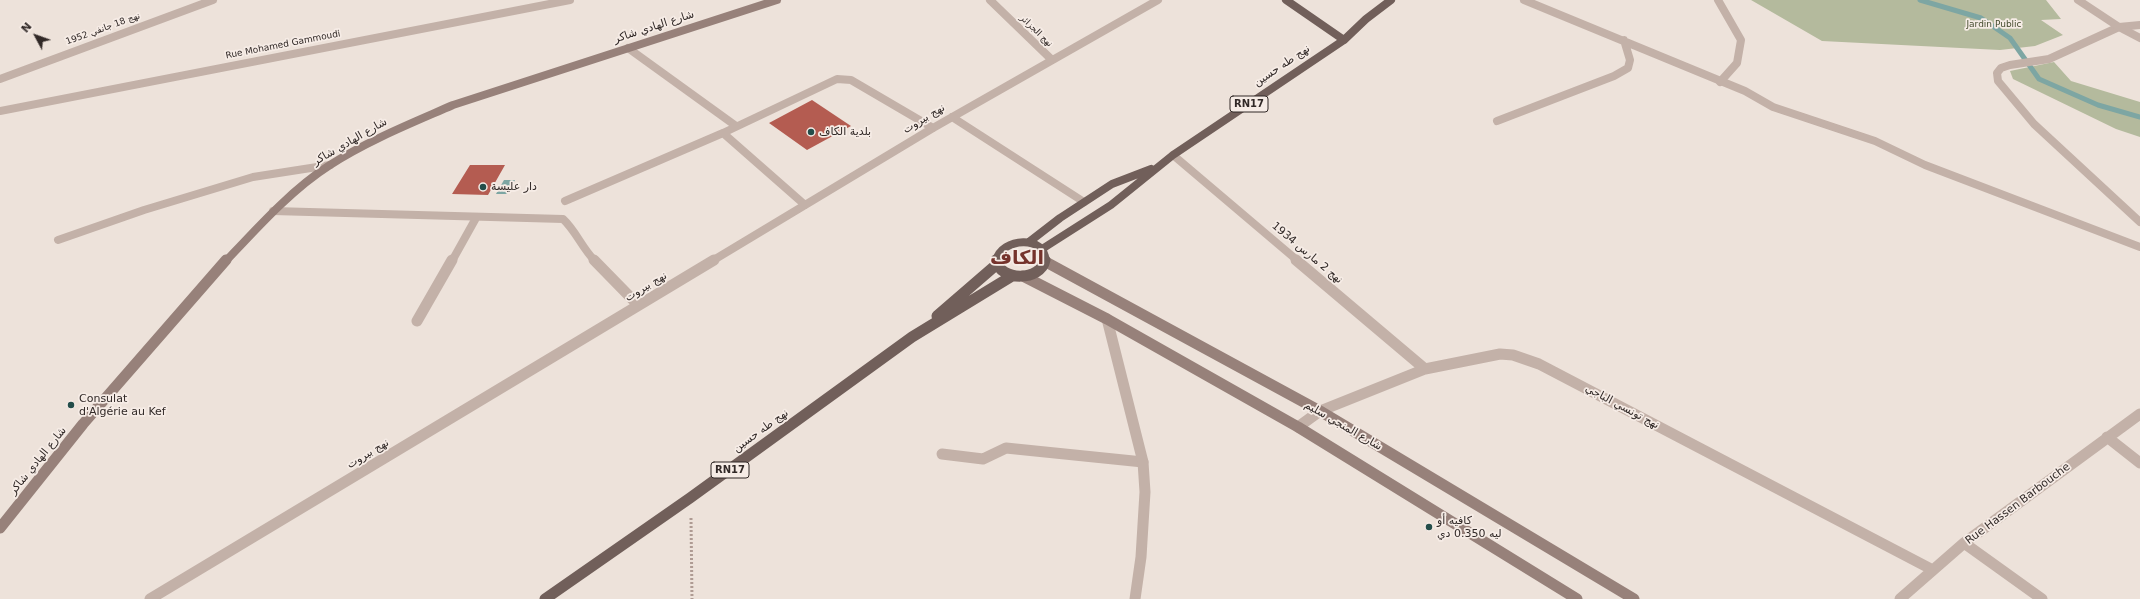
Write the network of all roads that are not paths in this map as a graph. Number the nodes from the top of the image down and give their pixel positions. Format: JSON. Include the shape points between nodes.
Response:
{"nodes":[{"id":1,"x":214,"y":0,"type":"edge"},
{"id":2,"x":570,"y":0,"type":"edge"},
{"id":3,"x":777,"y":0,"type":"edge"},
{"id":4,"x":990,"y":0,"type":"edge"},
{"id":5,"x":1158,"y":0,"type":"edge"},
{"id":6,"x":1286,"y":0,"type":"edge"},
{"id":7,"x":1391,"y":0,"type":"edge"},
{"id":8,"x":1524,"y":0,"type":"edge"},
{"id":9,"x":1718,"y":0,"type":"edge"},
{"id":10,"x":2078,"y":0,"type":"edge"},
{"id":11,"x":2140,"y":25,"type":"edge"},
{"id":12,"x":2119,"y":27,"type":"junction"},
{"id":13,"x":2140,"y":38,"type":"edge"},
{"id":14,"x":1344,"y":40,"type":"junction"},
{"id":15,"x":1624,"y":40,"type":"junction"},
{"id":16,"x":628,"y":48,"type":"junction"},
{"id":17,"x":1051,"y":59,"type":"junction"},
{"id":18,"x":0,"y":79,"type":"edge"},
{"id":19,"x":1720,"y":82,"type":"junction"},
{"id":20,"x":0,"y":111,"type":"edge"},
{"id":21,"x":952,"y":117,"type":"junction"},
{"id":22,"x":1497,"y":121,"type":"dead end"},
{"id":23,"x":736,"y":126,"type":"junction"},
{"id":24,"x":933,"y":128,"type":"junction"},
{"id":25,"x":723,"y":133,"type":"junction"},
{"id":26,"x":1173,"y":155,"type":"junction"},
{"id":27,"x":330,"y":165,"type":"junction"},
{"id":28,"x":1155,"y":168,"type":"junction"},
{"id":29,"x":565,"y":201,"type":"dead end"},
{"id":30,"x":1084,"y":202,"type":"junction"},
{"id":31,"x":805,"y":205,"type":"junction"},
{"id":32,"x":273,"y":211,"type":"junction"},
{"id":33,"x":476,"y":218,"type":"junction"},
{"id":34,"x":2140,"y":222,"type":"edge"},
{"id":35,"x":58,"y":240,"type":"dead end"},
{"id":36,"x":1029,"y":242,"type":"junction"},
{"id":37,"x":2140,"y":247,"type":"edge"},
{"id":38,"x":1042,"y":249,"type":"junction"},
{"id":39,"x":1046,"y":262,"type":"junction"},
{"id":40,"x":996,"y":265,"type":"junction"},
{"id":41,"x":1017,"y":276,"type":"junction"},
{"id":42,"x":638,"y":305,"type":"junction"},
{"id":43,"x":1107,"y":319,"type":"junction"},
{"id":44,"x":417,"y":321,"type":"dead end"},
{"id":45,"x":912,"y":337,"type":"junction"},
{"id":46,"x":1425,"y":369,"type":"junction"},
{"id":47,"x":1320,"y":412,"type":"junction"},
{"id":48,"x":2140,"y":414,"type":"edge"},
{"id":49,"x":1298,"y":427,"type":"junction"},
{"id":50,"x":2107,"y":437,"type":"junction"},
{"id":51,"x":942,"y":454,"type":"dead end"},
{"id":52,"x":1143,"y":462,"type":"junction"},
{"id":53,"x":2140,"y":463,"type":"edge"},
{"id":54,"x":0,"y":528,"type":"edge"},
{"id":55,"x":1964,"y":544,"type":"junction"},
{"id":56,"x":1933,"y":570,"type":"junction"},
{"id":57,"x":150,"y":599,"type":"edge"},
{"id":58,"x":546,"y":599,"type":"edge"},
{"id":59,"x":1135,"y":599,"type":"edge"},
{"id":60,"x":1577,"y":599,"type":"edge"},
{"id":61,"x":1634,"y":599,"type":"edge"},
{"id":62,"x":1900,"y":599,"type":"edge"},
{"id":63,"x":2042,"y":599,"type":"edge"}],
"edges":[{"from":1,"to":18,"type":"street","name":"نهج 18 جانفي 1952"},
{"from":2,"to":20,"type":"street","name":"Rue Mohamed Gammoudi"},
{"from":3,"to":16,"type":"main road","name":"شارع الهادي شاكر"},
{"from":4,"to":17,"type":"street","name":"نهج الجزائر"},
{"from":5,"to":17,"type":"street","name":"نهج بيروت"},
{"from":6,"to":14,"type":"main road"},
{"from":7,"to":14,"type":"main road","name":"نهج طه حسين"},
{"from":8,"to":15,"type":"street"},
{"from":9,"to":19,"type":"street","via":[[1741,40],[1737,63]]},
{"from":10,"to":12,"type":"street"},
{"from":11,"to":12,"type":"street"},
{"from":12,"to":13,"type":"street"},
{"from":12,"to":34,"type":"street","via":[[2049,59],[2010,64],[1997,72],[1998,81],[2034,124]]},
{"from":14,"to":26,"type":"main road","name":"نهج طه حسين","number":"RN17"},
{"from":15,"to":19,"type":"street"},
{"from":15,"to":22,"type":"street","via":[[1630,60],[1628,68]]},
{"from":16,"to":23,"type":"street"},
{"from":16,"to":27,"type":"main road","name":"شارع الهادي شاكر","via":[[454,105],[401,127]]},
{"from":17,"to":21,"type":"street","name":"نهج بيروت"},
{"from":19,"to":37,"type":"street","via":[[1745,91],[1773,107],[1875,142],[1925,165]]},
{"from":21,"to":24,"type":"street","name":"نهج بيروت"},
{"from":21,"to":30,"type":"street"},
{"from":23,"to":24,"type":"street","via":[[828,81],[844,78]]},
{"from":23,"to":25,"type":"street"},
{"from":24,"to":31,"type":"street","name":"نهج بيروت"},
{"from":25,"to":29,"type":"street"},
{"from":25,"to":31,"type":"street"},
{"from":26,"to":28,"type":"main road","name":"نهج طه حسين","number":"RN17"},
{"from":26,"to":46,"type":"street","name":"نهج 2 مارس 1934"},
{"from":27,"to":32,"type":"main road","name":"شارع الهادي شاكر"},
{"from":27,"to":35,"type":"street","via":[[253,177],[144,210]]},
{"from":28,"to":30,"type":"main road","name":"نهج طه حسين","number":"RN17","via":[[1112,184]]},
{"from":28,"to":38,"type":"main road","name":"نهج طه حسين","number":"RN17","via":[[1133,189],[1073,231]]},
{"from":30,"to":36,"type":"main road","name":"نهج طه حسين","number":"RN17"},
{"from":31,"to":42,"type":"street","name":"نهج بيروت"},
{"from":32,"to":33,"type":"street"},
{"from":32,"to":54,"type":"main road","name":"شارع الهادي شاكر","via":[[211,276],[83,424]]},
{"from":33,"to":42,"type":"street","via":[[563,219],[572,227],[588,254]]},
{"from":33,"to":44,"type":"street"},
{"from":36,"to":38,"type":"main road"},
{"from":36,"to":40,"type":"main road","via":[[1007,244],[995,257]]},
{"from":38,"to":39,"type":"main road","via":[[1046,255]]},
{"from":39,"to":41,"type":"main road","number":"RN17","via":[[1033,274]]},
{"from":39,"to":47,"type":"main road","name":"شارع المنجي سليم"},
{"from":40,"to":41,"type":"main road","via":[[1002,272]]},
{"from":40,"to":45,"type":"main road","name":"نهج طه حسين","number":"RN17"},
{"from":41,"to":43,"type":"main road","name":"شارع المنجي سليم"},
{"from":41,"to":45,"type":"main road","name":"نهج طه حسين","number":"RN17"},
{"from":42,"to":57,"type":"street","name":"نهج بيروت"},
{"from":43,"to":49,"type":"main road","name":"شارع المنجي سليم"},
{"from":43,"to":52,"type":"street"},
{"from":45,"to":58,"type":"main road","name":"نهج طه حسين","number":"RN17"},
{"from":46,"to":47,"type":"street","name":"نهج تونسي الباجي"},
{"from":46,"to":56,"type":"street","name":"نهج تونسي الباجي","via":[[1500,354],[1513,355],[1539,364]]},
{"from":47,"to":49,"type":"street","name":"نهج تونسي الباجي"},
{"from":47,"to":61,"type":"main road","name":"شارع المنجي سليم"},
{"from":48,"to":50,"type":"street","name":"Rue Hassen Barbouche"},
{"from":49,"to":60,"type":"main road","name":"شارع المنجي سليم"},
{"from":50,"to":53,"type":"street"},
{"from":50,"to":55,"type":"street","name":"Rue Hassen Barbouche"},
{"from":51,"to":52,"type":"street","via":[[983,460],[1006,448]]},
{"from":52,"to":59,"type":"street","via":[[1145,492],[1141,557]]},
{"from":55,"to":56,"type":"street","name":"Rue Hassen Barbouche"},
{"from":55,"to":63,"type":"street"},
{"from":56,"to":62,"type":"street","name":"Rue Hassen Barbouche"}]}
